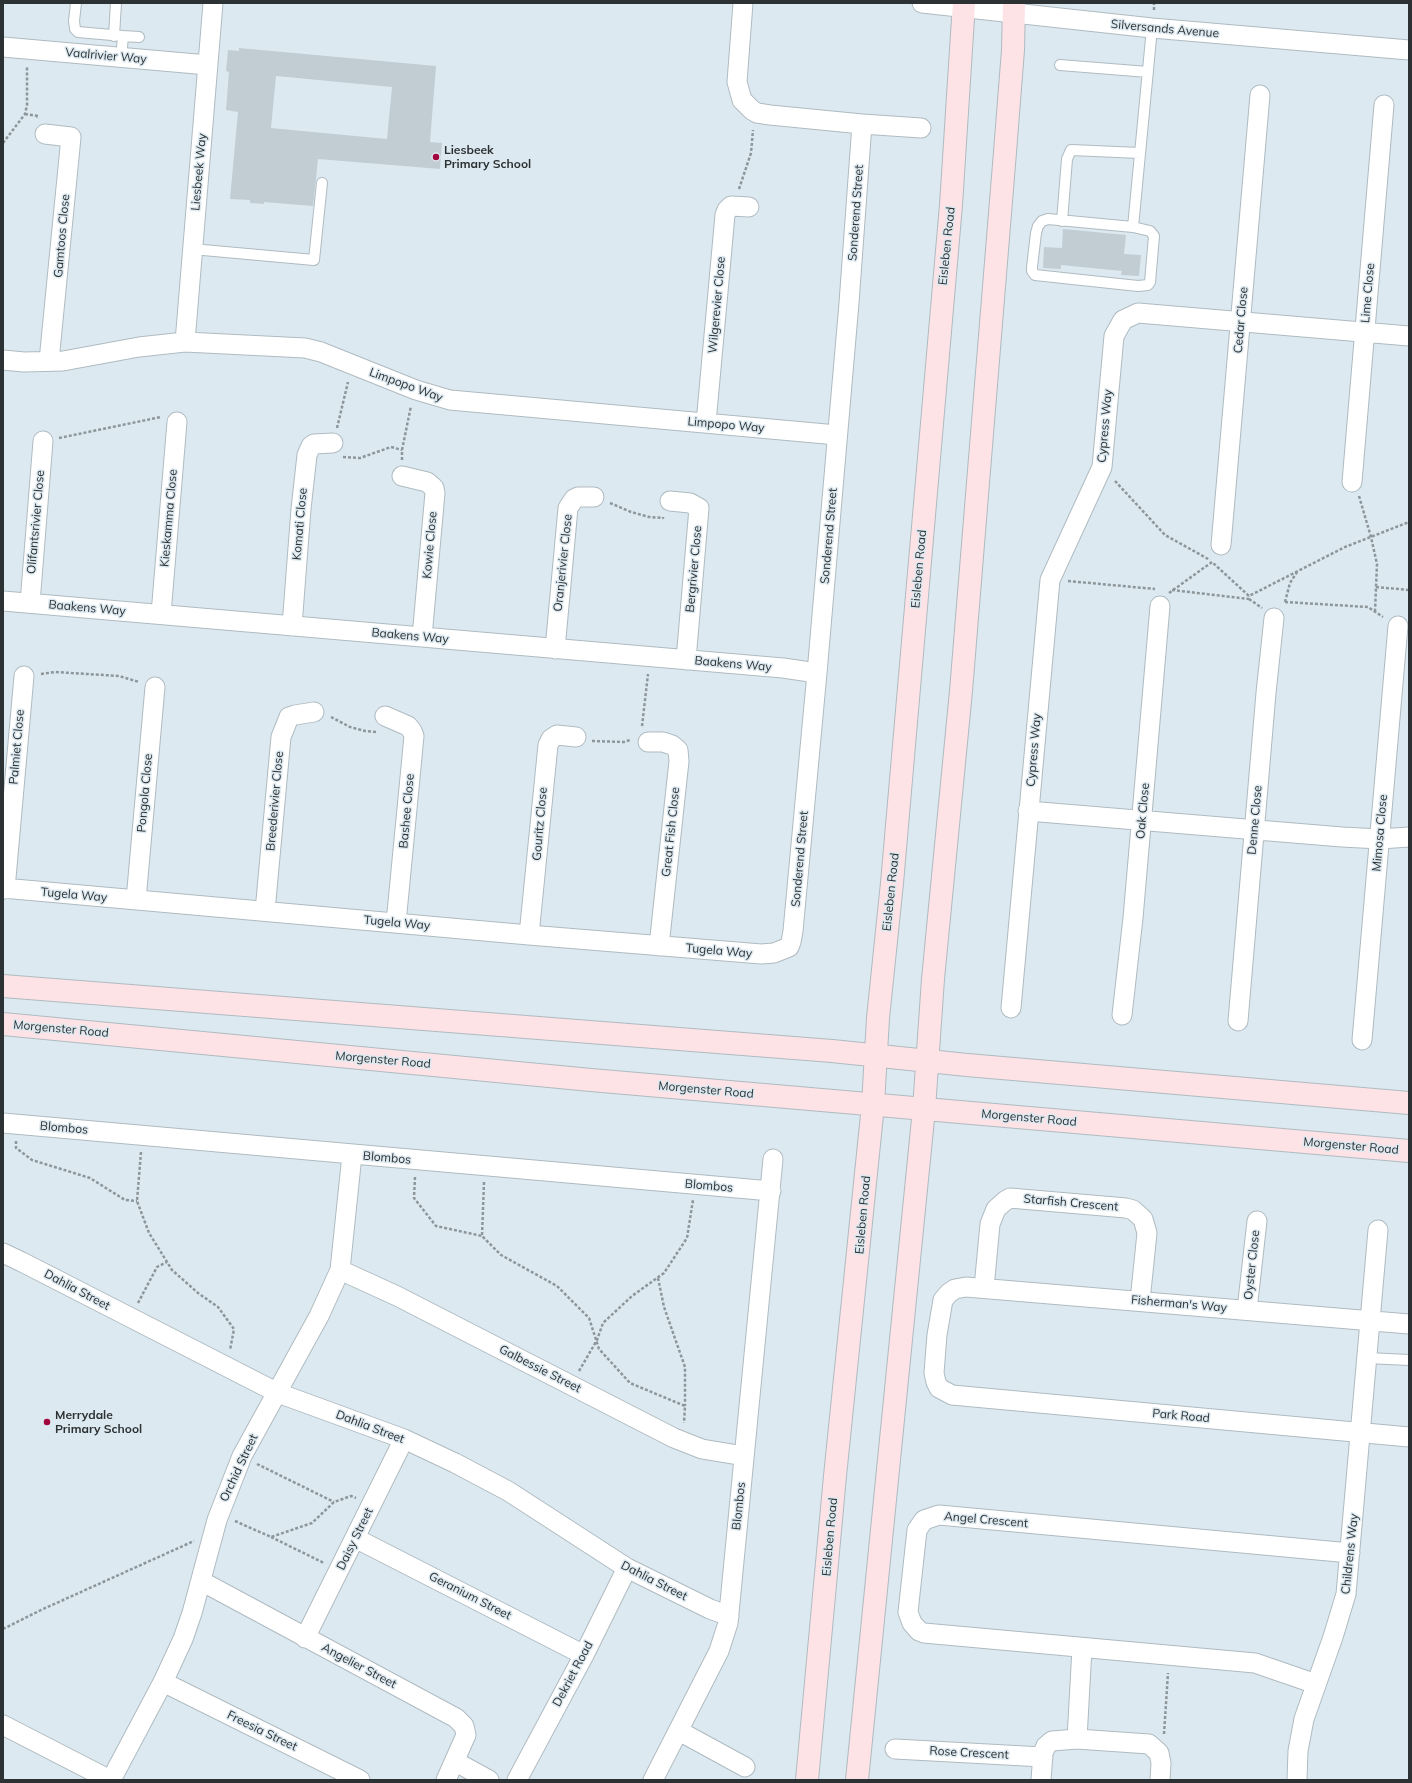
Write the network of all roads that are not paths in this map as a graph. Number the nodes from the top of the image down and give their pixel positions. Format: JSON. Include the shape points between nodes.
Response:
{"nodes":[{"id":1,"x":76,"y":3,"type":"edge"},
{"id":2,"x":116,"y":3,"type":"edge"},
{"id":3,"x":213,"y":3,"type":"edge"},
{"id":4,"x":744,"y":3,"type":"edge"},
{"id":5,"x":922,"y":3,"type":"edge"},
{"id":6,"x":964,"y":6,"type":"edge"},
{"id":7,"x":1014,"y":8,"type":"edge"},
{"id":8,"x":1152,"y":28,"type":"junction"},
{"id":9,"x":118,"y":36,"type":"junction"},
{"id":10,"x":139,"y":37,"type":"dead end"},
{"id":11,"x":3,"y":47,"type":"edge"},
{"id":12,"x":1409,"y":50,"type":"edge"},
{"id":13,"x":121,"y":58,"type":"junction"},
{"id":14,"x":208,"y":65,"type":"junction"},
{"id":15,"x":1060,"y":65,"type":"dead end"},
{"id":16,"x":1148,"y":72,"type":"junction"},
{"id":17,"x":1260,"y":95,"type":"dead end"},
{"id":18,"x":1384,"y":105,"type":"dead end"},
{"id":19,"x":862,"y":124,"type":"junction"},
{"id":20,"x":921,"y":128,"type":"dead end"},
{"id":21,"x":45,"y":134,"type":"dead end"},
{"id":22,"x":1140,"y":153,"type":"junction"},
{"id":23,"x":322,"y":183,"type":"dead end"},
{"id":24,"x":742,"y":206,"type":"road end"},
{"id":25,"x":1062,"y":220,"type":"junction"},
{"id":26,"x":1134,"y":227,"type":"junction"},
{"id":27,"x":192,"y":249,"type":"junction"},
{"id":28,"x":1240,"y":322,"type":"junction"},
{"id":29,"x":1365,"y":333,"type":"junction"},
{"id":30,"x":1409,"y":336,"type":"edge"},
{"id":31,"x":185,"y":342,"type":"junction"},
{"id":32,"x":3,"y":360,"type":"edge"},
{"id":33,"x":49,"y":361,"type":"junction"},
{"id":34,"x":177,"y":422,"type":"road end"},
{"id":35,"x":706,"y":423,"type":"junction"},
{"id":36,"x":838,"y":435,"type":"junction"},
{"id":37,"x":43,"y":441,"type":"road end"},
{"id":38,"x":333,"y":443,"type":"road end"},
{"id":39,"x":402,"y":476,"type":"road end"},
{"id":40,"x":1355,"y":486,"type":"road end"},
{"id":41,"x":594,"y":497,"type":"road end"},
{"id":42,"x":670,"y":501,"type":"road end"},
{"id":43,"x":1217,"y":551,"type":"road end"},
{"id":44,"x":1160,"y":595,"type":"road end"},
{"id":45,"x":3,"y":601,"type":"edge"},
{"id":46,"x":30,"y":603,"type":"junction"},
{"id":47,"x":161,"y":614,"type":"junction"},
{"id":48,"x":1274,"y":618,"type":"dead end"},
{"id":49,"x":292,"y":626,"type":"junction"},
{"id":50,"x":1398,"y":626,"type":"dead end"},
{"id":51,"x":422,"y":637,"type":"junction"},
{"id":52,"x":555,"y":649,"type":"junction"},
{"id":53,"x":686,"y":660,"type":"junction"},
{"id":54,"x":817,"y":673,"type":"junction"},
{"id":55,"x":24,"y":676,"type":"road end"},
{"id":56,"x":155,"y":687,"type":"road end"},
{"id":57,"x":314,"y":712,"type":"road end"},
{"id":58,"x":385,"y":716,"type":"road end"},
{"id":59,"x":576,"y":737,"type":"road end"},
{"id":60,"x":642,"y":737,"type":"road end"},
{"id":61,"x":1028,"y":811,"type":"junction"},
{"id":62,"x":1142,"y":820,"type":"junction"},
{"id":63,"x":1255,"y":830,"type":"junction"},
{"id":64,"x":1409,"y":837,"type":"edge"},
{"id":65,"x":1380,"y":839,"type":"junction"},
{"id":66,"x":4,"y":889,"type":"edge"},
{"id":67,"x":136,"y":900,"type":"junction"},
{"id":68,"x":265,"y":911,"type":"junction"},
{"id":69,"x":396,"y":923,"type":"junction"},
{"id":70,"x":529,"y":935,"type":"junction"},
{"id":71,"x":659,"y":946,"type":"junction"},
{"id":72,"x":789,"y":946,"type":"joint"},
{"id":73,"x":3,"y":986,"type":"edge"},
{"id":74,"x":1011,"y":1008,"type":"dead end"},
{"id":75,"x":1122,"y":1015,"type":"dead end"},
{"id":76,"x":1238,"y":1021,"type":"dead end"},
{"id":77,"x":3,"y":1024,"type":"edge"},
{"id":78,"x":1362,"y":1040,"type":"dead end"},
{"id":79,"x":877,"y":1056,"type":"junction"},
{"id":80,"x":928,"y":1060,"type":"junction"},
{"id":81,"x":1409,"y":1103,"type":"edge"},
{"id":82,"x":874,"y":1105,"type":"junction"},
{"id":83,"x":924,"y":1109,"type":"junction"},
{"id":84,"x":10,"y":1124,"type":"edge"},
{"id":85,"x":1409,"y":1152,"type":"edge"},
{"id":86,"x":352,"y":1155,"type":"junction"},
{"id":87,"x":773,"y":1159,"type":"dead end"},
{"id":88,"x":771,"y":1191,"type":"junction"},
{"id":89,"x":1257,"y":1221,"type":"dead end"},
{"id":90,"x":1378,"y":1230,"type":"dead end"},
{"id":91,"x":3,"y":1254,"type":"edge"},
{"id":92,"x":340,"y":1270,"type":"junction"},
{"id":93,"x":984,"y":1288,"type":"junction"},
{"id":94,"x":1140,"y":1301,"type":"junction"},
{"id":95,"x":1247,"y":1310,"type":"junction"},
{"id":96,"x":1370,"y":1321,"type":"junction"},
{"id":97,"x":1409,"y":1324,"type":"edge"},
{"id":98,"x":1367,"y":1358,"type":"junction"},
{"id":99,"x":1409,"y":1360,"type":"edge"},
{"id":100,"x":278,"y":1393,"type":"junction"},
{"id":101,"x":952,"y":1395,"type":"joint"},
{"id":102,"x":1360,"y":1432,"type":"junction"},
{"id":103,"x":1409,"y":1437,"type":"edge"},
{"id":104,"x":404,"y":1439,"type":"junction"},
{"id":105,"x":744,"y":1456,"type":"junction"},
{"id":106,"x":356,"y":1538,"type":"junction"},
{"id":107,"x":1350,"y":1553,"type":"junction"},
{"id":108,"x":627,"y":1568,"type":"junction"},
{"id":109,"x":201,"y":1581,"type":"junction"},
{"id":110,"x":729,"y":1616,"type":"junction"},
{"id":111,"x":305,"y":1638,"type":"junction"},
{"id":112,"x":1082,"y":1648,"type":"junction"},
{"id":113,"x":584,"y":1655,"type":"junction"},
{"id":114,"x":163,"y":1682,"type":"junction"},
{"id":115,"x":1316,"y":1684,"type":"junction"},
{"id":116,"x":3,"y":1725,"type":"edge"},
{"id":117,"x":679,"y":1731,"type":"junction"},
{"id":118,"x":1077,"y":1739,"type":"junction"},
{"id":119,"x":895,"y":1749,"type":"dead end"},
{"id":120,"x":1043,"y":1757,"type":"junction"},
{"id":121,"x":456,"y":1762,"type":"junction"},
{"id":122,"x":745,"y":1767,"type":"dead end"},
{"id":123,"x":111,"y":1780,"type":"edge"},
{"id":124,"x":360,"y":1780,"type":"edge"},
{"id":125,"x":446,"y":1780,"type":"edge"},
{"id":126,"x":489,"y":1780,"type":"edge"},
{"id":127,"x":517,"y":1780,"type":"edge"},
{"id":128,"x":653,"y":1780,"type":"edge"},
{"id":129,"x":807,"y":1780,"type":"edge"},
{"id":130,"x":857,"y":1780,"type":"edge"},
{"id":131,"x":1041,"y":1780,"type":"edge"},
{"id":132,"x":1160,"y":1780,"type":"edge"},
{"id":133,"x":1297,"y":1780,"type":"edge"}],
"edges":[{"from":1,"to":9,"type":"lane","via":[[74,21],[78,32]]},
{"from":2,"to":9,"type":"lane"},
{"from":3,"to":14,"type":"street","name":"Liesbeek Way"},
{"from":4,"to":19,"type":"street","via":[[737,82],[742,100],[757,113]]},
{"from":5,"to":6,"type":"street","name":"Silversands Avenue"},
{"from":6,"to":7,"type":"street","name":"Silversands Avenue"},
{"from":6,"to":79,"type":"main road","name":"Eisleben Road","via":[[951,205],[878,1018]]},
{"from":7,"to":8,"type":"street","name":"Silversands Avenue"},
{"from":7,"to":80,"type":"main road","via":[[1006,152]]},
{"from":8,"to":12,"type":"street","name":"Silversands Avenue"},
{"from":8,"to":16,"type":"lane"},
{"from":9,"to":10,"type":"lane"},
{"from":9,"to":13,"type":"lane"},
{"from":11,"to":13,"type":"street","name":"Vaalrivier Way"},
{"from":13,"to":14,"type":"street","name":"Vaalrivier Way"},
{"from":14,"to":27,"type":"street","name":"Liesbeek Way"},
{"from":15,"to":16,"type":"lane"},
{"from":16,"to":22,"type":"lane"},
{"from":17,"to":28,"type":"street","name":"Cedar Close"},
{"from":18,"to":29,"type":"street","name":"Lime Close"},
{"from":19,"to":20,"type":"street"},
{"from":19,"to":36,"type":"street","name":"Sonderend Street"},
{"from":21,"to":33,"type":"street","name":"Gamtoos Close","via":[[71,137]]},
{"from":22,"to":25,"type":"lane","via":[[1071,150],[1067,159]]},
{"from":22,"to":26,"type":"lane"},
{"from":23,"to":27,"type":"lane","via":[[314,260]]},
{"from":24,"to":35,"type":"street","name":"Wilgerevier Close","via":[[731,206],[727,210],[724,223]]},
{"from":25,"to":26,"type":"lane"},
{"from":25,"to":26,"type":"lane","via":[[1048,219],[1038,226],[1032,267],[1035,275],[1148,285],[1154,236],[1150,231]]},
{"from":27,"to":31,"type":"street","name":"Liesbeek Way"},
{"from":28,"to":29,"type":"street","name":"Cypress Way"},
{"from":28,"to":43,"type":"street","name":"Cedar Close"},
{"from":28,"to":61,"type":"street","name":"Cypress Way","via":[[1138,313],[1123,320],[1114,336],[1102,467],[1050,580]]},
{"from":29,"to":30,"type":"street","name":"Cypress Way"},
{"from":29,"to":40,"type":"street","name":"Lime Close"},
{"from":31,"to":33,"type":"street","name":"Limpopo Way"},
{"from":31,"to":35,"type":"street","name":"Limpopo Way","via":[[305,348],[416,390],[450,400]]},
{"from":32,"to":33,"type":"street","name":"Limpopo Way"},
{"from":34,"to":47,"type":"street","name":"Kieskamma Close"},
{"from":35,"to":36,"type":"street","name":"Limpopo Way"},
{"from":36,"to":54,"type":"street","name":"Sonderend Street"},
{"from":37,"to":46,"type":"street","name":"Olifantsrivier Close"},
{"from":38,"to":49,"type":"street","name":"Komati Close","via":[[314,444],[307,454]]},
{"from":39,"to":51,"type":"street","name":"Kowie Close","via":[[427,482],[434,488],[435,493]]},
{"from":41,"to":52,"type":"street","name":"Oranjerivier Close","via":[[578,497],[568,508]]},
{"from":42,"to":53,"type":"street","name":"Bergrivier Close","via":[[690,503],[699,508]]},
{"from":44,"to":62,"type":"street","name":"Oak Close"},
{"from":45,"to":46,"type":"street","name":"Baakens Way"},
{"from":46,"to":47,"type":"street","name":"Baakens Way"},
{"from":47,"to":49,"type":"street","name":"Baakens Way"},
{"from":48,"to":63,"type":"street","name":"Denne Close"},
{"from":49,"to":51,"type":"street","name":"Baakens Way"},
{"from":50,"to":65,"type":"street","name":"Mimosa Close"},
{"from":51,"to":52,"type":"street","name":"Baakens Way"},
{"from":52,"to":53,"type":"street","name":"Baakens Way"},
{"from":53,"to":54,"type":"street","name":"Baakens Way"},
{"from":54,"to":72,"type":"street","name":"Sonderend Street","via":[[792,942]]},
{"from":55,"to":66,"type":"street","name":"Palmiet Close"},
{"from":56,"to":67,"type":"street","name":"Pongola Close"},
{"from":57,"to":68,"type":"street","name":"Breederivier Close","via":[[289,717],[281,737]]},
{"from":58,"to":69,"type":"street","name":"Bashee Close","via":[[408,726],[414,736]]},
{"from":59,"to":70,"type":"street","name":"Gouritz Close","via":[[557,735],[551,738],[548,744]]},
{"from":60,"to":71,"type":"street","name":"Great Fish Close","via":[[672,745],[678,750],[679,761]]},
{"from":61,"to":62,"type":"street"},
{"from":61,"to":74,"type":"street","name":"Cypress Way"},
{"from":62,"to":63,"type":"street"},
{"from":62,"to":75,"type":"street","name":"Oak Close"},
{"from":63,"to":65,"type":"street"},
{"from":63,"to":76,"type":"street","name":"Denne Close"},
{"from":64,"to":65,"type":"street"},
{"from":65,"to":78,"type":"street","name":"Mimosa Close"},
{"from":66,"to":67,"type":"street","name":"Tugela Way"},
{"from":67,"to":68,"type":"street","name":"Tugela Way"},
{"from":68,"to":69,"type":"street","name":"Tugela Way"},
{"from":69,"to":70,"type":"street","name":"Tugela Way"},
{"from":70,"to":71,"type":"street","name":"Tugela Way"},
{"from":71,"to":72,"type":"street","name":"Tugela Way","via":[[761,954],[774,953]]},
{"from":73,"to":79,"type":"main road"},
{"from":77,"to":82,"type":"main road","name":"Morgenster Road"},
{"from":79,"to":80,"type":"main road"},
{"from":79,"to":82,"type":"main road","name":"Eisleben Road"},
{"from":80,"to":81,"type":"main road"},
{"from":80,"to":83,"type":"main road"},
{"from":82,"to":83,"type":"main road","name":"Morgenster Road"},
{"from":82,"to":129,"type":"main road","name":"Eisleben Road"},
{"from":83,"to":85,"type":"main road","name":"Morgenster Road"},
{"from":83,"to":130,"type":"main road"},
{"from":84,"to":86,"type":"street","name":"Blombos"},
{"from":86,"to":88,"type":"street","name":"Blombos"},
{"from":86,"to":92,"type":"street","name":"Orchid Street"},
{"from":87,"to":88,"type":"street","name":"Blombos"},
{"from":88,"to":105,"type":"street","name":"Blombos"},
{"from":89,"to":95,"type":"street","name":"Oyster Close"},
{"from":90,"to":96,"type":"street","name":"Childrens Way"},
{"from":91,"to":100,"type":"street","name":"Dahlia Street"},
{"from":92,"to":100,"type":"street","name":"Orchid Street"},
{"from":92,"to":105,"type":"street","name":"Galbessie Street","via":[[397,1296],[682,1442]]},
{"from":93,"to":94,"type":"street","name":"Fisherman's Way"},
{"from":93,"to":94,"type":"street","name":"Starfish Crescent","via":[[990,1224],[996,1210],[1010,1198],[1133,1210],[1143,1219],[1147,1233]]},
{"from":93,"to":101,"type":"street","name":"Fisherman's Way","via":[[955,1289],[943,1300],[934,1373],[939,1388]]},
{"from":94,"to":95,"type":"street","name":"Fisherman's Way"},
{"from":95,"to":96,"type":"street","name":"Fisherman's Way"},
{"from":96,"to":97,"type":"street","name":"Fisherman's Way"},
{"from":96,"to":98,"type":"street","name":"Childrens Way"},
{"from":98,"to":99,"type":"lane"},
{"from":98,"to":102,"type":"street","name":"Childrens Way"},
{"from":100,"to":104,"type":"street","name":"Dahlia Street"},
{"from":100,"to":109,"type":"street","name":"Orchid Street","via":[[242,1456],[216,1520]]},
{"from":101,"to":102,"type":"street","name":"Park Road"},
{"from":102,"to":103,"type":"street","name":"Park Road"},
{"from":102,"to":107,"type":"street","name":"Childrens Way"},
{"from":104,"to":106,"type":"street","name":"Daisy Street"},
{"from":104,"to":108,"type":"street","name":"Dahlia Street","via":[[508,1491]]},
{"from":105,"to":110,"type":"street","name":"Blombos"},
{"from":106,"to":111,"type":"street","name":"Daisy Street"},
{"from":106,"to":113,"type":"street","name":"Geranium Street"},
{"from":107,"to":112,"type":"street","name":"Angel Crescent","via":[[939,1515],[928,1518],[920,1525],[916,1536],[908,1612],[912,1623],[920,1631]]},
{"from":107,"to":115,"type":"street","name":"Childrens Way","via":[[1344,1605]]},
{"from":108,"to":110,"type":"street","name":"Dahlia Street"},
{"from":108,"to":113,"type":"street","name":"Dekriet Road"},
{"from":109,"to":111,"type":"street","name":"Angelier Street"},
{"from":109,"to":114,"type":"street","name":"Orchid Street","via":[[183,1639]]},
{"from":110,"to":117,"type":"street","name":"Blombos","via":[[720,1651]]},
{"from":111,"to":121,"type":"street","name":"Angelier Street","via":[[456,1718],[466,1732]]},
{"from":112,"to":115,"type":"street","name":"Angel Crescent","via":[[1255,1663]]},
{"from":112,"to":118,"type":"street"},
{"from":113,"to":127,"type":"street","name":"Dekriet Road"},
{"from":114,"to":123,"type":"street","name":"Orchid Street"},
{"from":114,"to":124,"type":"street","name":"Freesia Street"},
{"from":115,"to":133,"type":"street","name":"Childrens Way","via":[[1301,1730]]},
{"from":116,"to":123,"type":"street"},
{"from":117,"to":122,"type":"street"},
{"from":117,"to":128,"type":"street","name":"Blombos"},
{"from":118,"to":120,"type":"street","via":[[1052,1741],[1046,1746]]},
{"from":118,"to":132,"type":"street","via":[[1149,1744],[1159,1753]]},
{"from":119,"to":120,"type":"street","name":"Rose Crescent"},
{"from":120,"to":131,"type":"street"},
{"from":121,"to":125,"type":"street","name":"Angelier Street"},
{"from":121,"to":126,"type":"street"}]}
